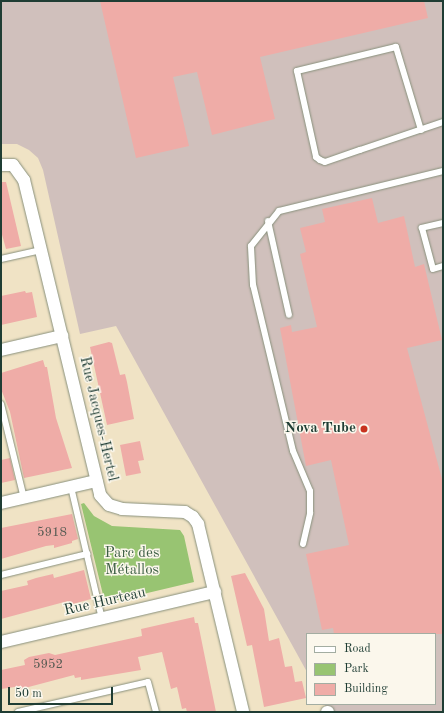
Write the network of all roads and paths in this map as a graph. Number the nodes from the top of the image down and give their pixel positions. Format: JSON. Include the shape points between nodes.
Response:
{"nodes":[{"id":1,"x":443,"y":122,"type":"edge"},
{"id":2,"x":421,"y":130,"type":"junction"},
{"id":3,"x":1,"y":164,"type":"edge"},
{"id":4,"x":443,"y":171,"type":"edge"},
{"id":5,"x":268,"y":222,"type":"junction"},
{"id":6,"x":443,"y":223,"type":"edge"},
{"id":7,"x":42,"y":250,"type":"junction"},
{"id":8,"x":1,"y":259,"type":"edge"},
{"id":9,"x":443,"y":266,"type":"edge"},
{"id":10,"x":290,"y":315,"type":"dead end"},
{"id":11,"x":62,"y":336,"type":"junction"},
{"id":12,"x":1,"y":350,"type":"edge"},
{"id":13,"x":1,"y":404,"type":"edge"},
{"id":14,"x":4,"y":426,"type":"edge"},
{"id":15,"x":96,"y":481,"type":"junction"},
{"id":16,"x":71,"y":487,"type":"junction"},
{"id":17,"x":24,"y":498,"type":"junction"},
{"id":18,"x":1,"y":503,"type":"edge"},
{"id":19,"x":303,"y":544,"type":"dead end"},
{"id":20,"x":87,"y":554,"type":"junction"},
{"id":21,"x":1,"y":575,"type":"edge"},
{"id":22,"x":215,"y":592,"type":"junction"},
{"id":23,"x":102,"y":619,"type":"junction"},
{"id":24,"x":1,"y":642,"type":"edge"},
{"id":25,"x":18,"y":712,"type":"edge"},
{"id":26,"x":156,"y":712,"type":"edge"},
{"id":27,"x":243,"y":712,"type":"edge"}],
"edges":[{"from":1,"to":2,"type":"lane"},
{"from":2,"to":2,"type":"lane","via":[[325,162],[320,160],[316,157],[297,71],[396,47]]},
{"from":3,"to":7,"type":"street","name":"Rue Jacques-Hertel","via":[[13,165],[21,172]]},
{"from":4,"to":5,"type":"lane","via":[[279,211]]},
{"from":5,"to":10,"type":"lane"},
{"from":5,"to":19,"type":"lane","via":[[252,246],[253,286],[293,452],[310,491],[310,513]]},
{"from":6,"to":9,"type":"lane","via":[[422,228],[433,269]]},
{"from":7,"to":8,"type":"lane"},
{"from":7,"to":11,"type":"street","name":"Rue Jacques-Hertel"},
{"from":11,"to":12,"type":"street"},
{"from":11,"to":15,"type":"street","name":"Rue Jacques-Hertel"},
{"from":13,"to":14,"type":"lane"},
{"from":14,"to":17,"type":"lane"},
{"from":15,"to":16,"type":"street"},
{"from":15,"to":22,"type":"street","name":"Rue Jacques-Hertel","via":[[100,496],[109,505],[122,509],[176,510],[193,517],[202,533]]},
{"from":16,"to":17,"type":"street"},
{"from":16,"to":20,"type":"lane"},
{"from":17,"to":18,"type":"street"},
{"from":20,"to":21,"type":"lane"},
{"from":20,"to":23,"type":"lane"},
{"from":22,"to":23,"type":"street","name":"Rue Hurteau"},
{"from":22,"to":27,"type":"street","name":"Rue Jacques-Hertel"},
{"from":23,"to":24,"type":"street","name":"Rue Hurteau"},
{"from":25,"to":26,"type":"lane","via":[[148,682]]}]}
